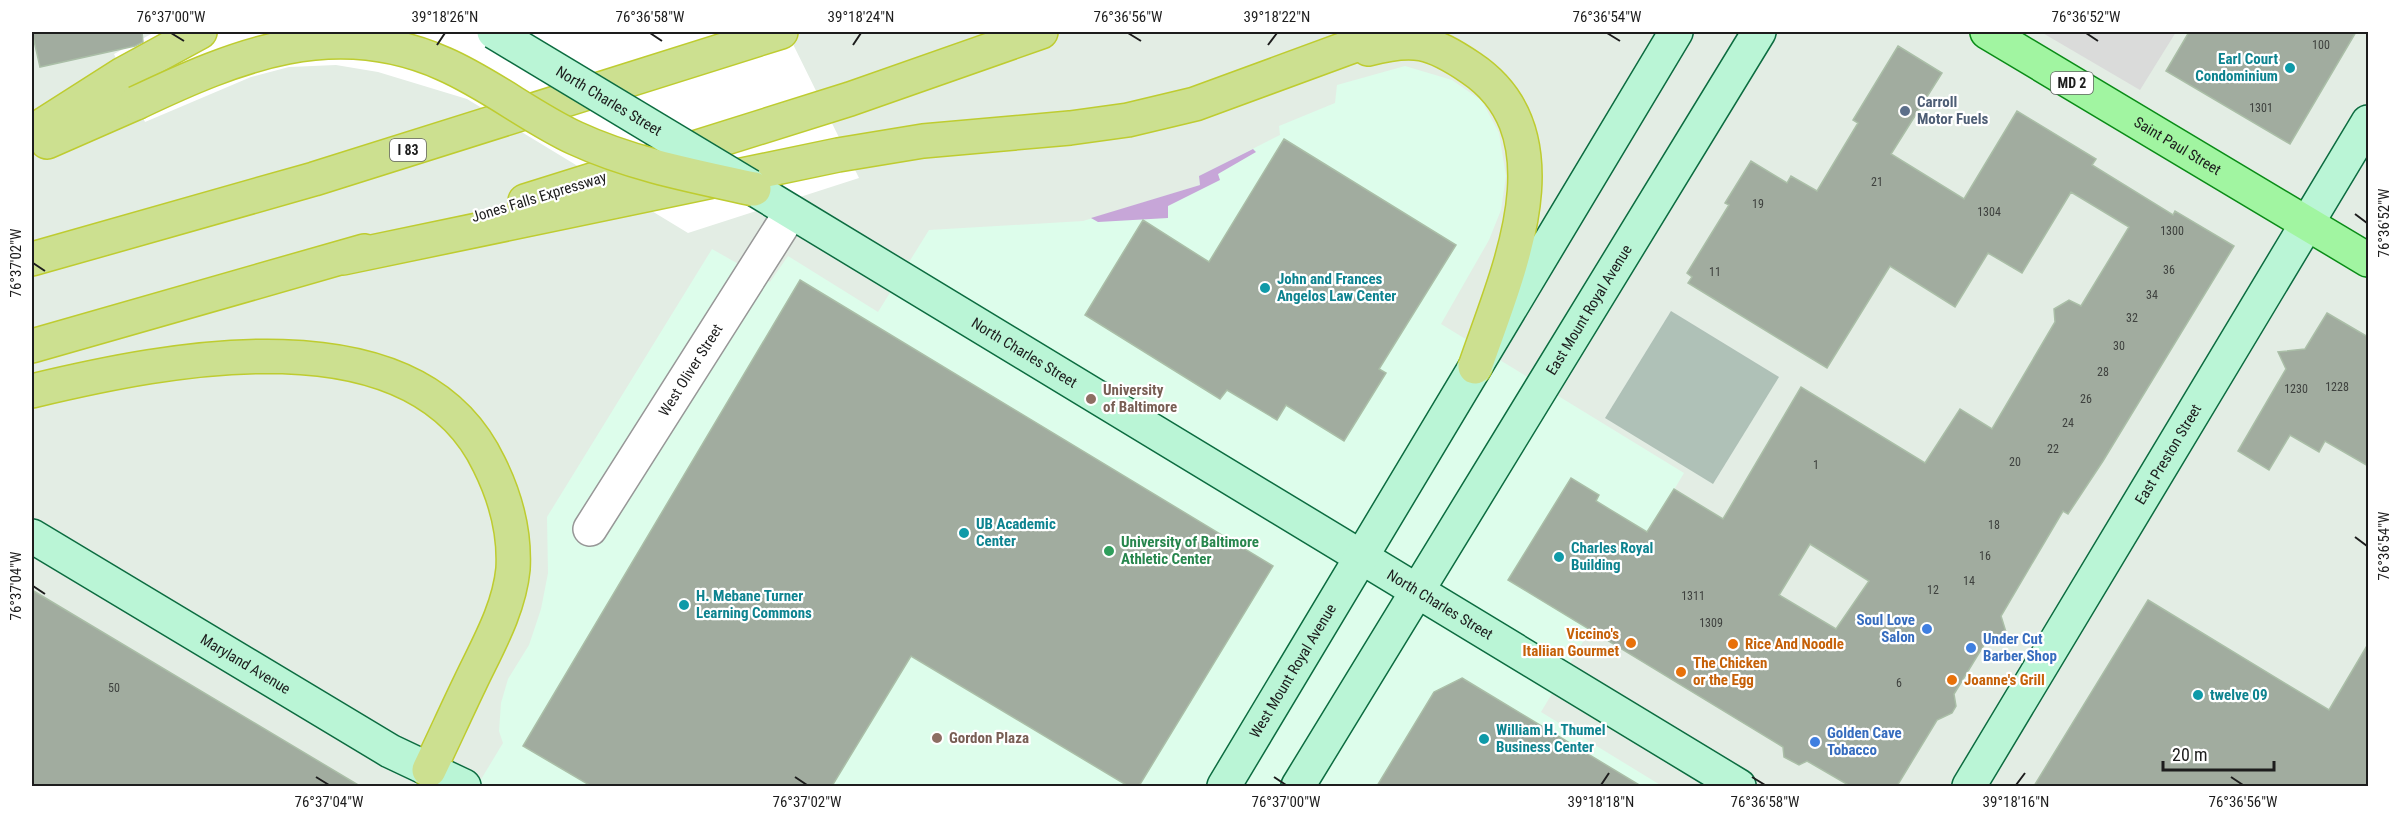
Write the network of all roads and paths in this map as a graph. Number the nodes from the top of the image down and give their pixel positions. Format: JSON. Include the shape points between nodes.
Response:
{"nodes":[{"id":1,"x":200,"y":32,"type":"edge"},
{"id":2,"x":494,"y":32,"type":"edge"},
{"id":3,"x":781,"y":32,"type":"edge"},
{"id":4,"x":1041,"y":32,"type":"edge"},
{"id":5,"x":1391,"y":32,"type":"edge"},
{"id":6,"x":1676,"y":32,"type":"edge"},
{"id":7,"x":1759,"y":32,"type":"edge"},
{"id":8,"x":1987,"y":32,"type":"edge"},
{"id":9,"x":1305,"y":65,"type":"junction"},
{"id":10,"x":129,"y":89,"type":"junction"},
{"id":11,"x":2368,"y":123,"type":"edge"},
{"id":12,"x":32,"y":132,"type":"edge"},
{"id":13,"x":32,"y":148,"type":"edge"},
{"id":14,"x":774,"y":202,"type":"junction"},
{"id":15,"x":2308,"y":222,"type":"junction"},
{"id":16,"x":343,"y":258,"type":"junction"},
{"id":17,"x":32,"y":259,"type":"edge"},
{"id":18,"x":2368,"y":260,"type":"edge"},
{"id":19,"x":32,"y":346,"type":"edge"},
{"id":20,"x":1475,"y":367,"type":"junction"},
{"id":21,"x":32,"y":391,"type":"edge"},
{"id":22,"x":590,"y":529,"type":"dead end"},
{"id":23,"x":32,"y":536,"type":"edge"},
{"id":24,"x":1362,"y":556,"type":"junction"},
{"id":25,"x":1417,"y":589,"type":"junction"},
{"id":26,"x":426,"y":778,"type":"edge"},
{"id":27,"x":464,"y":786,"type":"edge"},
{"id":28,"x":1224,"y":786,"type":"edge"},
{"id":29,"x":1298,"y":786,"type":"edge"},
{"id":30,"x":1739,"y":786,"type":"edge"},
{"id":31,"x":1969,"y":786,"type":"edge"}],
"edges":[{"from":1,"to":10,"type":"highway"},
{"from":2,"to":14,"type":"main road","name":"North Charles Street","bridge":true},
{"from":3,"to":17,"type":"highway","number":"I 83","via":[[314,180]]},
{"from":4,"to":16,"type":"highway","name":"Jones Falls Expressway","via":[[850,99]]},
{"from":5,"to":9,"type":"highway"},
{"from":6,"to":20,"type":"main road"},
{"from":7,"to":25,"type":"main road","name":"East Mount Royal Avenue"},
{"from":8,"to":15,"type":"main road","name":"Saint Paul Street","number":"MD 2"},
{"from":9,"to":16,"type":"highway","via":[[1195,104],[1128,120],[923,141],[838,155]]},
{"from":9,"to":20,"type":"highway","via":[[1392,43],[1425,43],[1483,76],[1513,112],[1523,146],[1525,195],[1503,284]]},
{"from":10,"to":12,"type":"highway"},
{"from":10,"to":13,"type":"highway"},
{"from":10,"to":14,"type":"highway","bridge":true,"via":[[195,75],[258,53],[337,41],[392,45],[445,64],[575,138]]},
{"from":11,"to":15,"type":"main road","name":"East Preston Street"},
{"from":14,"to":22,"type":"street","name":"West Oliver Street"},
{"from":14,"to":24,"type":"main road","name":"North Charles Street"},
{"from":15,"to":18,"type":"main road","name":"Saint Paul Street","number":"MD 2"},
{"from":15,"to":31,"type":"main road","name":"East Preston Street"},
{"from":16,"to":19,"type":"highway","name":"Jones Falls Expressway"},
{"from":20,"to":24,"type":"main road"},
{"from":21,"to":26,"type":"highway","via":[[98,375],[196,361],[275,356],[362,367],[425,392],[457,416],[479,442],[496,478],[508,511],[513,569],[504,608],[488,648]]},
{"from":23,"to":26,"type":"main road","name":"Maryland Avenue","via":[[390,751]]},
{"from":24,"to":25,"type":"main road","name":"North Charles Street"},
{"from":24,"to":28,"type":"main road","name":"West Mount Royal Avenue"},
{"from":25,"to":29,"type":"main road"},
{"from":25,"to":30,"type":"main road","name":"North Charles Street"},
{"from":26,"to":27,"type":"main road","name":"Maryland Avenue"}]}
